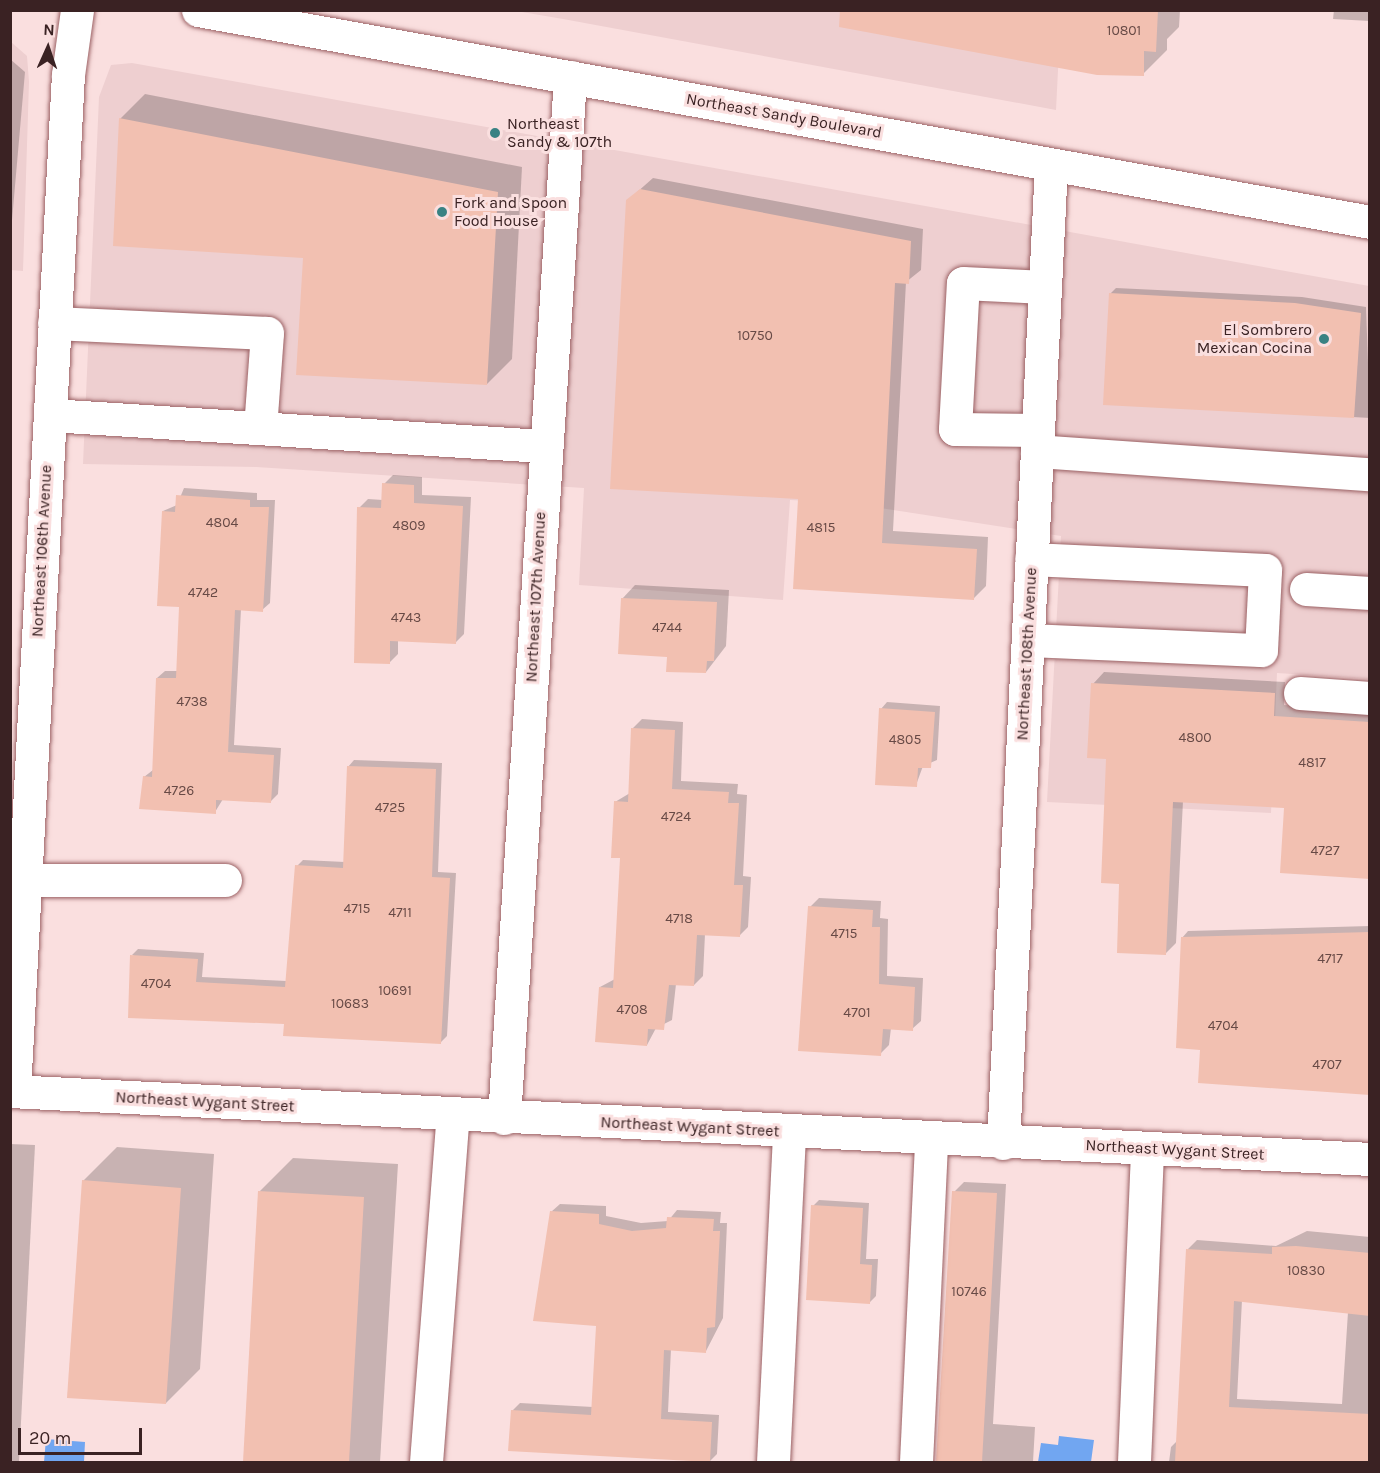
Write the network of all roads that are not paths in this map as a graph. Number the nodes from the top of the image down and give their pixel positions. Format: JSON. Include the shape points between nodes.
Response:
{"nodes":[{"id":1,"x":77,"y":10,"type":"edge"},
{"id":2,"x":198,"y":10,"type":"edge"},
{"id":3,"x":570,"y":77,"type":"junction"},
{"id":4,"x":1051,"y":165,"type":"junction"},
{"id":5,"x":1370,"y":222,"type":"edge"},
{"id":6,"x":1045,"y":287,"type":"junction"},
{"id":7,"x":54,"y":322,"type":"junction"},
{"id":8,"x":50,"y":415,"type":"junction"},
{"id":9,"x":260,"y":428,"type":"junction"},
{"id":10,"x":1037,"y":441,"type":"junction"},
{"id":11,"x":545,"y":446,"type":"junction"},
{"id":12,"x":1370,"y":474,"type":"edge"},
{"id":13,"x":1031,"y":559,"type":"junction"},
{"id":14,"x":1306,"y":589,"type":"dead end"},
{"id":15,"x":1370,"y":593,"type":"edge"},
{"id":16,"x":1028,"y":640,"type":"junction"},
{"id":17,"x":1300,"y":693,"type":"dead end"},
{"id":18,"x":1370,"y":698,"type":"edge"},
{"id":19,"x":25,"y":880,"type":"junction"},
{"id":20,"x":225,"y":880,"type":"dead end"},
{"id":21,"x":12,"y":1091,"type":"edge"},
{"id":22,"x":453,"y":1115,"type":"junction"},
{"id":23,"x":504,"y":1118,"type":"junction"},
{"id":24,"x":789,"y":1132,"type":"junction"},
{"id":25,"x":931,"y":1139,"type":"junction"},
{"id":26,"x":1003,"y":1143,"type":"junction"},
{"id":27,"x":1147,"y":1149,"type":"junction"},
{"id":28,"x":1370,"y":1159,"type":"edge"},
{"id":29,"x":426,"y":1462,"type":"edge"},
{"id":30,"x":773,"y":1462,"type":"edge"},
{"id":31,"x":916,"y":1462,"type":"edge"},
{"id":32,"x":1134,"y":1462,"type":"edge"}],
"edges":[{"from":1,"to":7,"type":"street","name":"Northeast 106th Avenue","via":[[68,75]]},
{"from":2,"to":3,"type":"street","name":"Northeast Sandy Boulevard"},
{"from":3,"to":4,"type":"street","name":"Northeast Sandy Boulevard"},
{"from":3,"to":11,"type":"street","name":"Northeast 107th Avenue"},
{"from":4,"to":5,"type":"street","name":"Northeast Sandy Boulevard"},
{"from":4,"to":6,"type":"street","name":"Northeast 108th Avenue"},
{"from":6,"to":10,"type":"street","name":"Northeast 108th Avenue"},
{"from":6,"to":10,"type":"street","via":[[963,283],[955,429]]},
{"from":7,"to":8,"type":"street","name":"Northeast 106th Avenue"},
{"from":7,"to":9,"type":"street","via":[[267,333]]},
{"from":8,"to":9,"type":"street"},
{"from":8,"to":19,"type":"street","name":"Northeast 106th Avenue"},
{"from":9,"to":11,"type":"street"},
{"from":10,"to":12,"type":"street"},
{"from":10,"to":13,"type":"street","name":"Northeast 108th Avenue"},
{"from":11,"to":23,"type":"street","name":"Northeast 107th Avenue"},
{"from":13,"to":16,"type":"street","name":"Northeast 108th Avenue"},
{"from":13,"to":16,"type":"street","via":[[1265,570],[1261,650]]},
{"from":14,"to":15,"type":"street"},
{"from":16,"to":26,"type":"street","name":"Northeast 108th Avenue"},
{"from":17,"to":18,"type":"street"},
{"from":19,"to":20,"type":"street"},
{"from":19,"to":21,"type":"street","name":"Northeast 106th Avenue"},
{"from":21,"to":22,"type":"street","name":"Northeast Wygant Street"},
{"from":22,"to":23,"type":"street","name":"Northeast Wygant Street"},
{"from":22,"to":29,"type":"street"},
{"from":23,"to":24,"type":"street","name":"Northeast Wygant Street"},
{"from":24,"to":25,"type":"street","name":"Northeast Wygant Street"},
{"from":24,"to":30,"type":"street"},
{"from":25,"to":26,"type":"street","name":"Northeast Wygant Street"},
{"from":25,"to":31,"type":"street"},
{"from":26,"to":27,"type":"street","name":"Northeast Wygant Street"},
{"from":27,"to":28,"type":"street","name":"Northeast Wygant Street"},
{"from":27,"to":32,"type":"street"}]}
